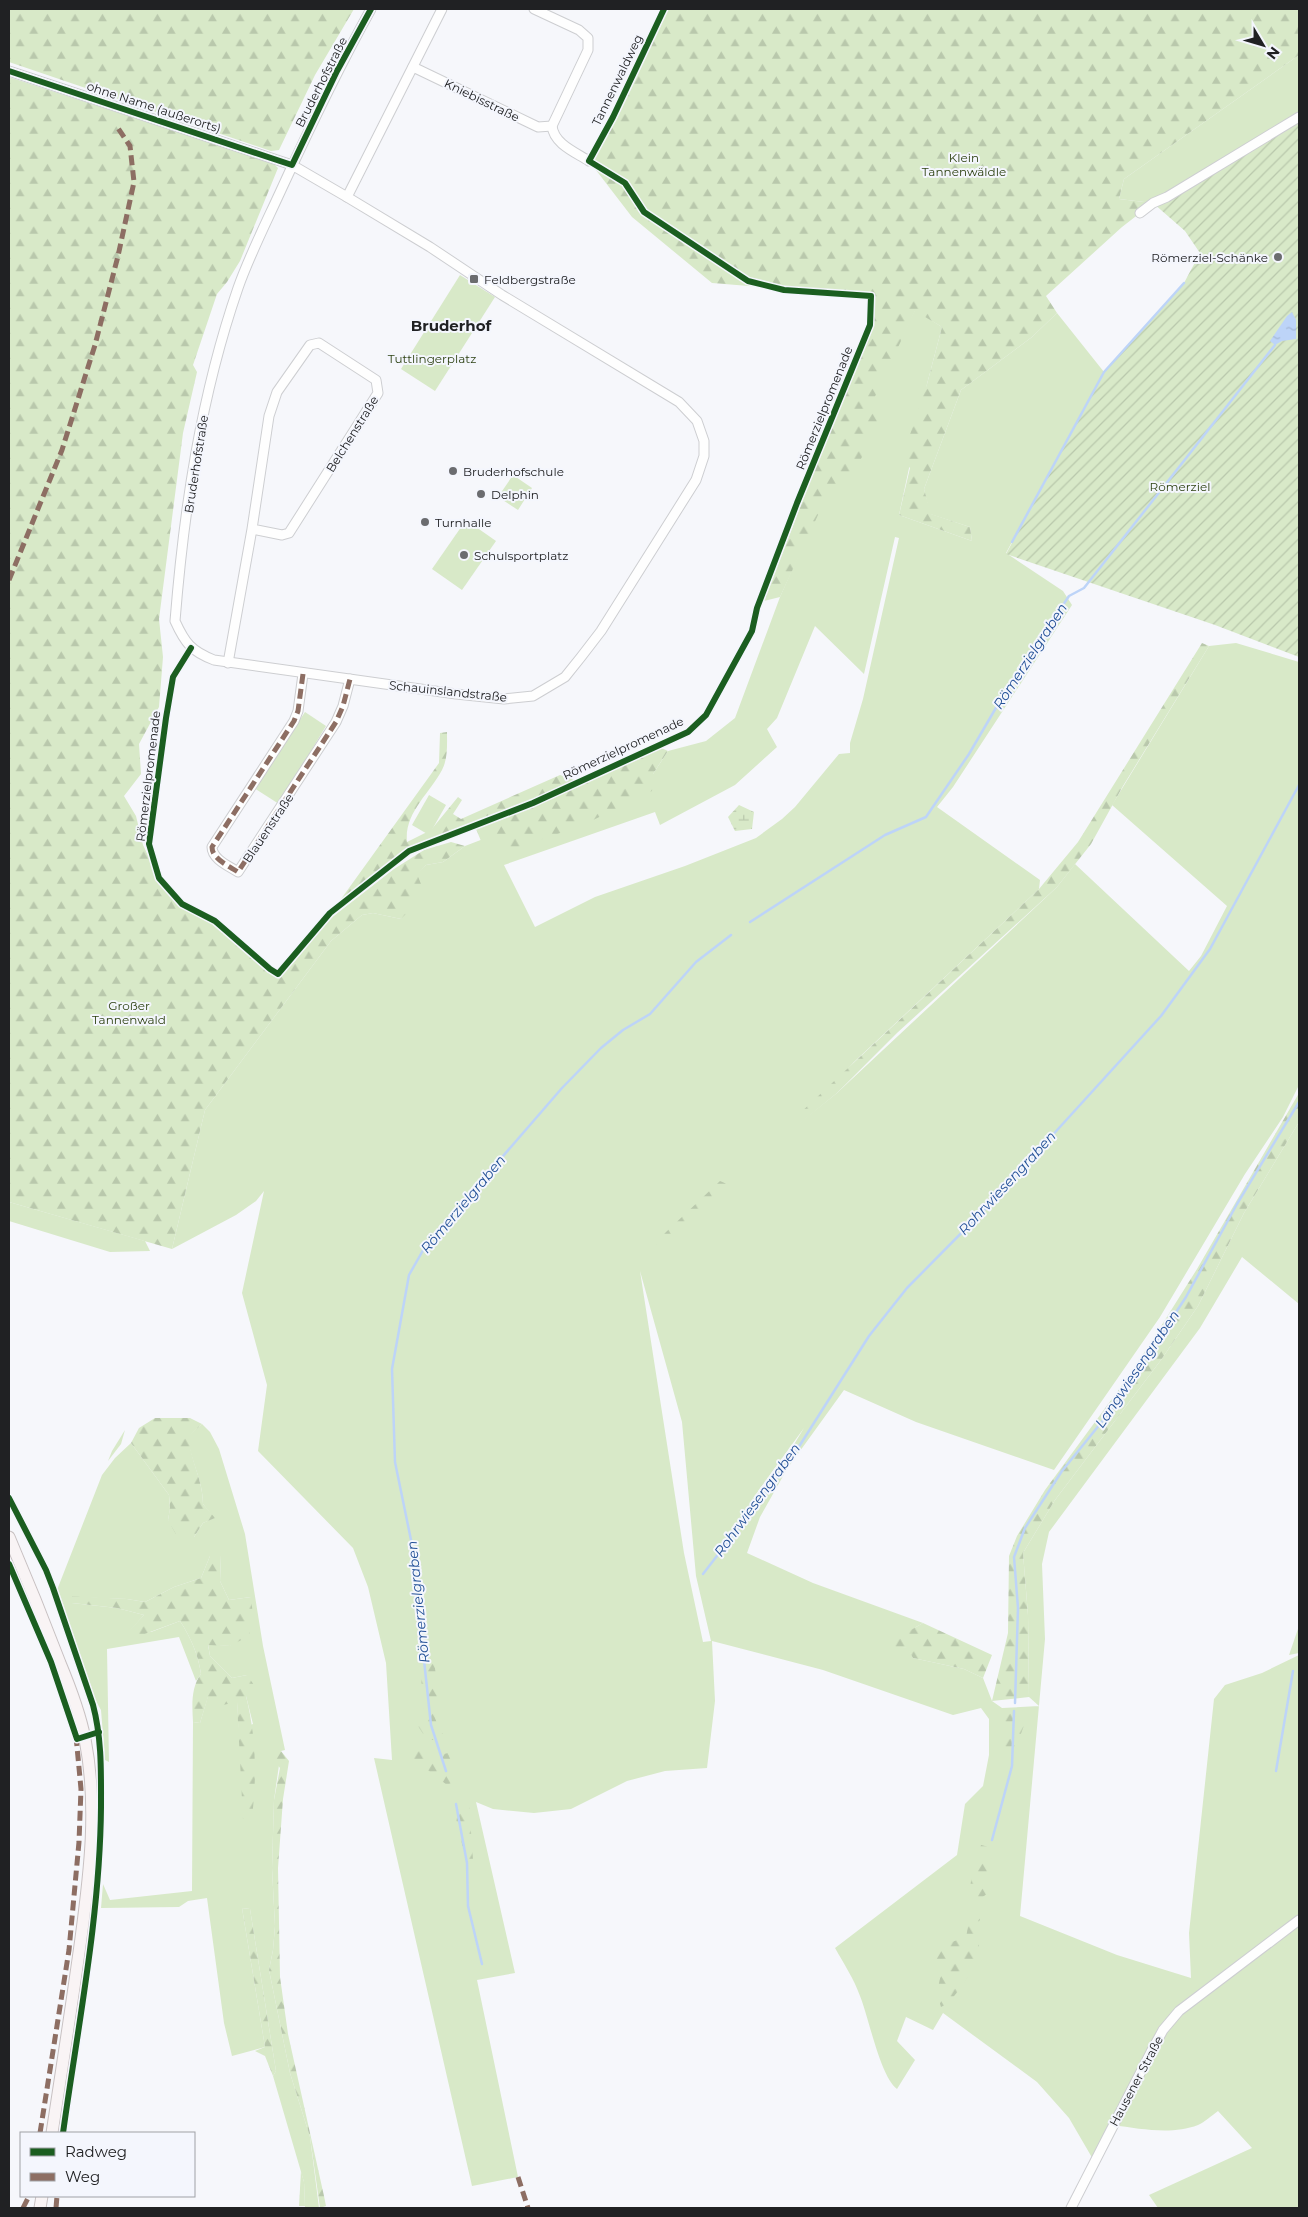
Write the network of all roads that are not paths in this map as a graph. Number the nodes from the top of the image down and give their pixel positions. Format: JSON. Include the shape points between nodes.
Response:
{"nodes":[{"id":1,"x":371,"y":9,"type":"edge"},
{"id":2,"x":442,"y":9,"type":"edge"},
{"id":3,"x":534,"y":9,"type":"edge"},
{"id":4,"x":413,"y":67,"type":"junction"},
{"id":5,"x":9,"y":71,"type":"edge"},
{"id":6,"x":1299,"y":117,"type":"edge"},
{"id":7,"x":552,"y":126,"type":"junction"},
{"id":8,"x":589,"y":161,"type":"dead end"},
{"id":9,"x":292,"y":166,"type":"junction"},
{"id":10,"x":347,"y":197,"type":"junction"},
{"id":11,"x":1140,"y":213,"type":"dead end"},
{"id":12,"x":252,"y":529,"type":"junction"},
{"id":13,"x":192,"y":648,"type":"joint"},
{"id":14,"x":228,"y":663,"type":"junction"},
{"id":15,"x":304,"y":674,"type":"junction"},
{"id":16,"x":350,"y":679,"type":"junction"},
{"id":17,"x":9,"y":1537,"type":"edge"},
{"id":18,"x":1299,"y":1920,"type":"edge"},
{"id":19,"x":52,"y":2132,"type":"edge"},
{"id":20,"x":1070,"y":2208,"type":"edge"}],
"edges":[{"from":1,"to":9,"type":"street","name":"Bruderhofstraße","via":[[337,71]]},
{"from":2,"to":4,"type":"street"},
{"from":3,"to":7,"type":"street","via":[[579,30],[588,38],[588,50]]},
{"from":4,"to":7,"type":"street","name":"Kniebisstraße","via":[[538,127]]},
{"from":4,"to":10,"type":"street"},
{"from":5,"to":9,"type":"street","name":"ohne Name (außerorts)"},
{"from":6,"to":11,"type":"street"},
{"from":7,"to":8,"type":"street","via":[[558,140]]},
{"from":9,"to":10,"type":"street"},
{"from":9,"to":13,"type":"street","name":"Bruderhofstraße","via":[[238,287],[200,427],[174,621]]},
{"from":10,"to":16,"type":"street","name":"Schauinslandstraße","via":[[679,402],[689,410],[704,442],[704,456],[696,480],[601,630],[565,677],[533,696],[504,699]]},
{"from":12,"to":12,"type":"street","name":"Belchenstraße","via":[[282,535],[289,533],[378,392],[376,380],[319,344],[310,345],[277,392],[269,416]]},
{"from":12,"to":14,"type":"street","name":"Belchenstraße"},
{"from":13,"to":14,"type":"street","name":"Schauinslandstraße","via":[[214,660]]},
{"from":14,"to":15,"type":"street","name":"Schauinslandstraße"},
{"from":15,"to":16,"type":"street","name":"Schauinslandstraße"},
{"from":15,"to":16,"type":"street","name":"Blauenstraße","via":[[294,721],[212,847],[216,858],[238,872],[336,722]]},
{"from":17,"to":19,"type":"main road","via":[[68,1683],[85,1737],[92,1783],[93,1824],[88,1884]]},
{"from":18,"to":20,"type":"street","name":"Hausener Straße","via":[[1186,2005],[1163,2030]]}]}
